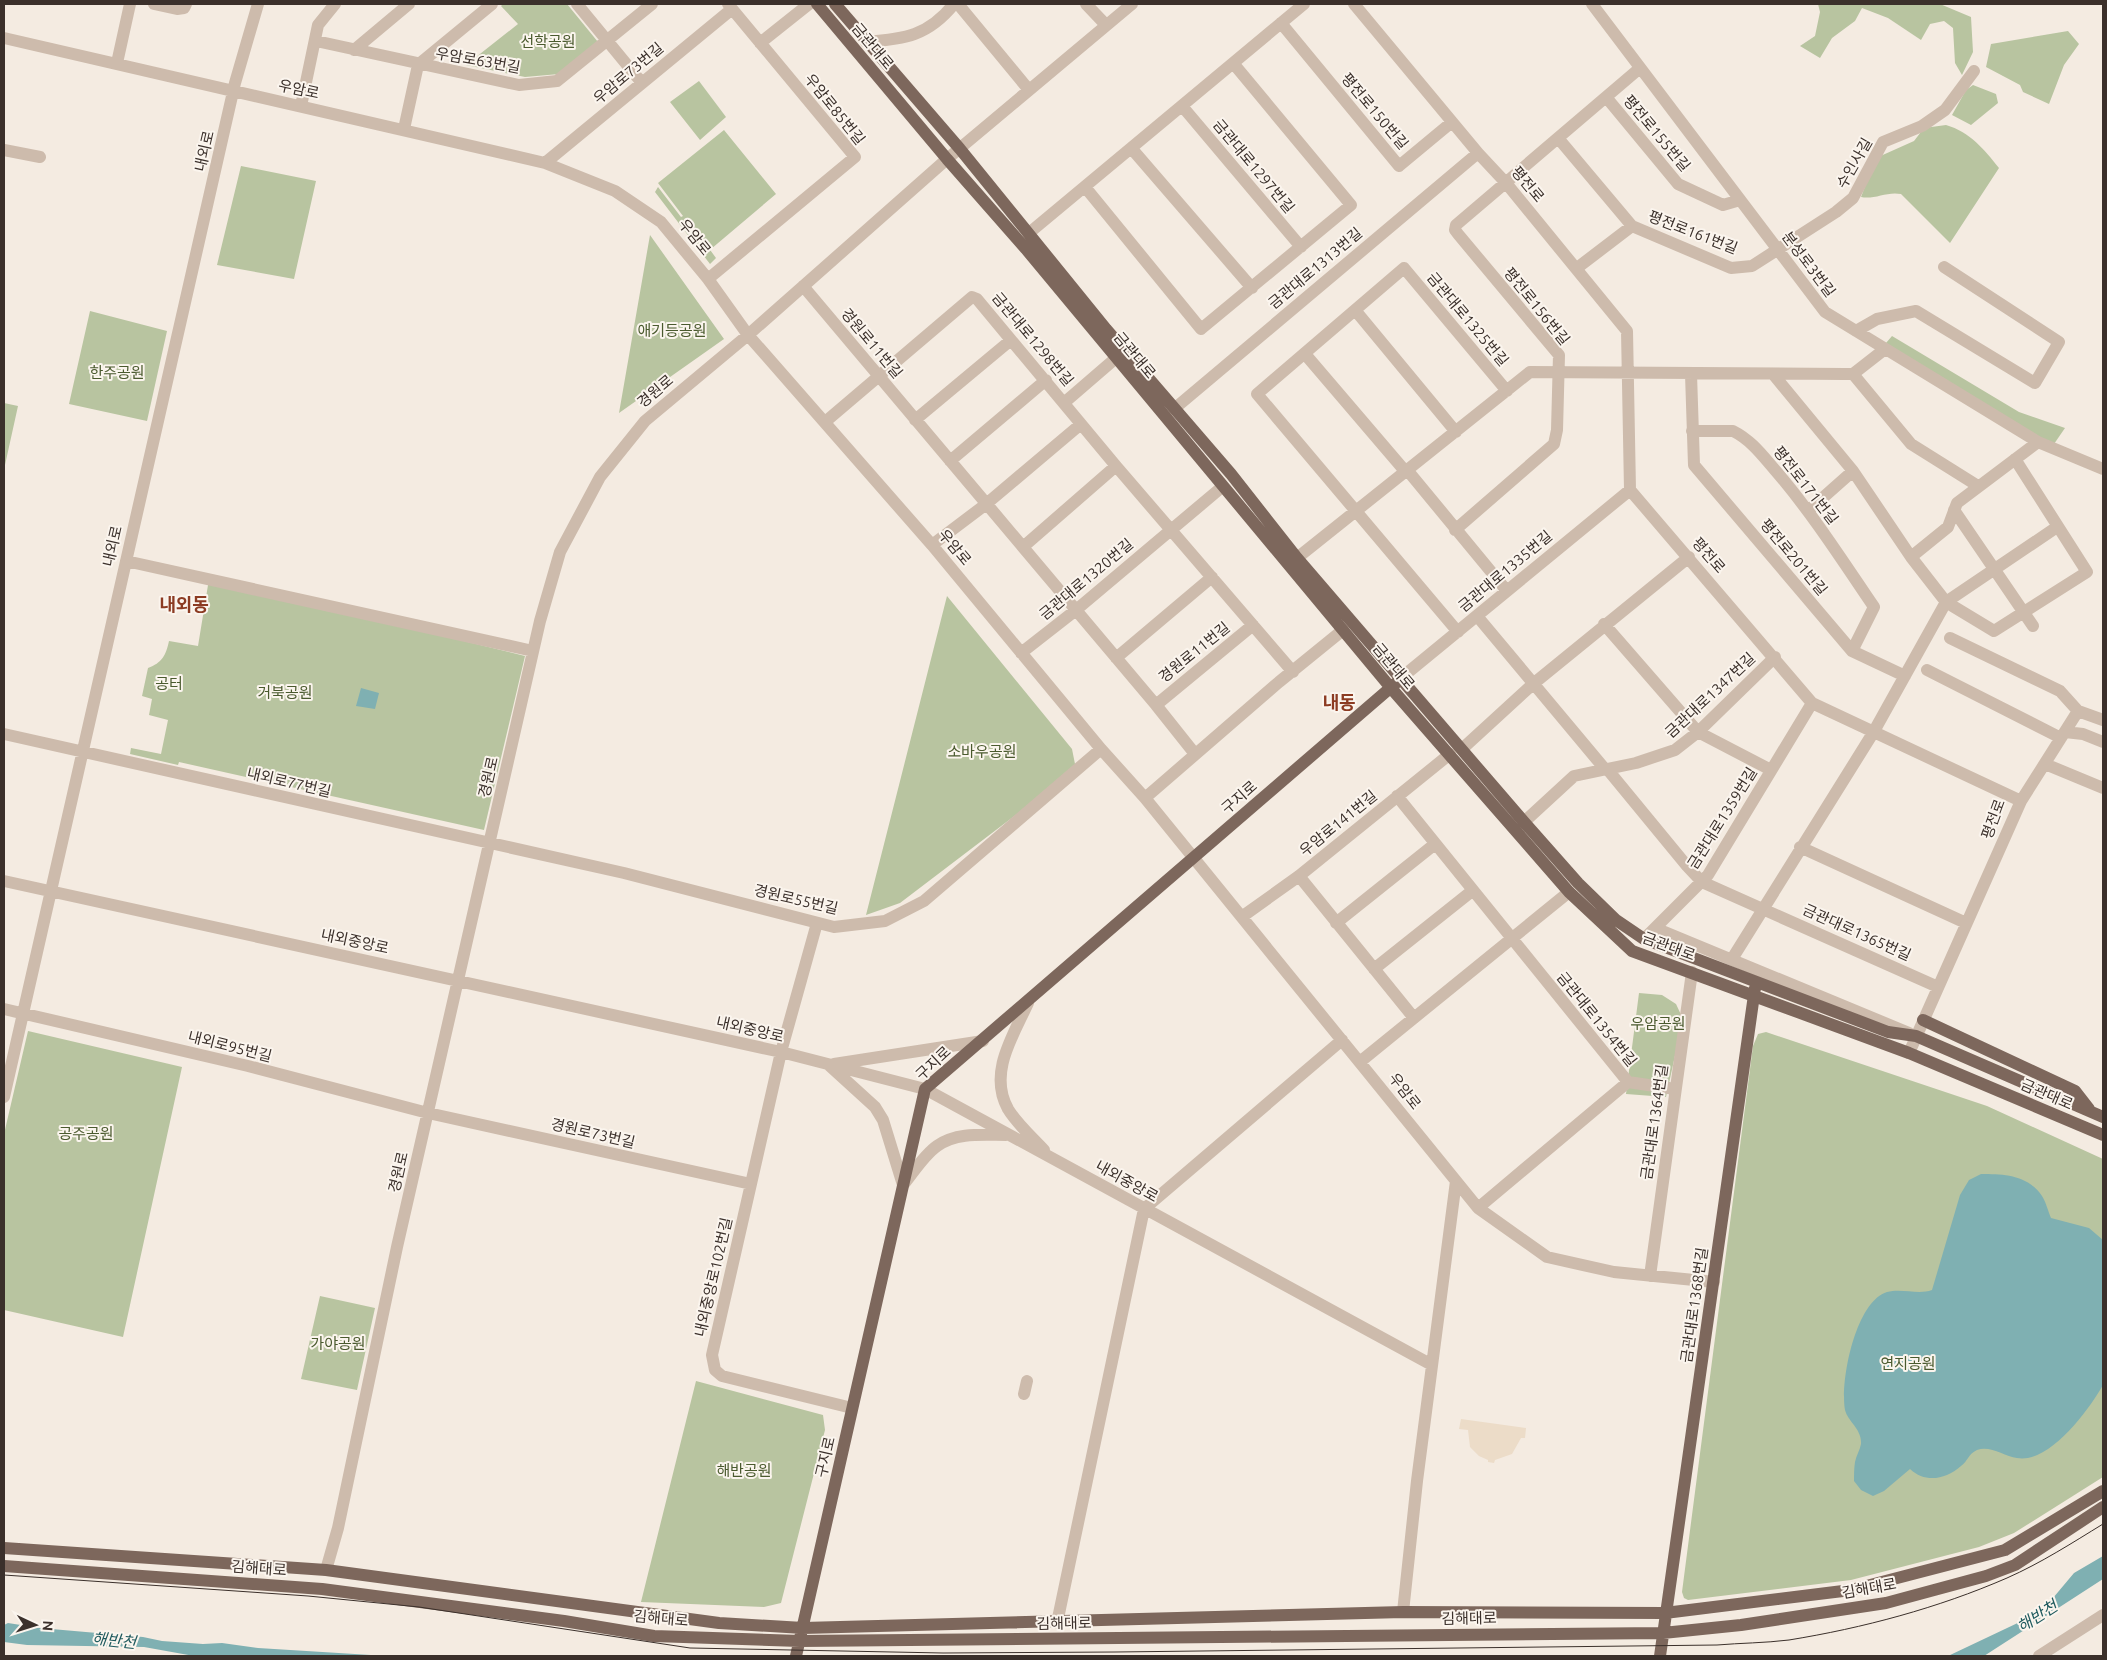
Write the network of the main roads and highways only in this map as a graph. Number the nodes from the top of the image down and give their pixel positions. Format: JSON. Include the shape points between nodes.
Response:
{"nodes":[{"id":1,"x":817,"y":4,"type":"edge"},
{"id":2,"x":835,"y":4,"type":"edge"},
{"id":3,"x":1401,"y":678,"type":"junction"},
{"id":4,"x":1391,"y":688,"type":"junction"},
{"id":5,"x":1756,"y":981,"type":"junction"},
{"id":6,"x":1754,"y":996,"type":"junction"},
{"id":7,"x":1923,"y":1020,"type":"road end"},
{"id":8,"x":2091,"y":1111,"type":"junction"},
{"id":9,"x":2103,"y":1117,"type":"edge"},
{"id":10,"x":2103,"y":1135,"type":"edge"},
{"id":11,"x":2103,"y":1491,"type":"edge"},
{"id":12,"x":2103,"y":1507,"type":"edge"},
{"id":13,"x":4,"y":1548,"type":"edge"},
{"id":14,"x":4,"y":1566,"type":"edge"},
{"id":15,"x":1665,"y":1612,"type":"junction"},
{"id":16,"x":803,"y":1628,"type":"junction"},
{"id":17,"x":1663,"y":1633,"type":"junction"},
{"id":18,"x":800,"y":1641,"type":"junction"},
{"id":19,"x":796,"y":1656,"type":"edge"},
{"id":20,"x":1660,"y":1656,"type":"edge"}],
"edges":[{"from":1,"to":4,"type":"main road","name":"금관대로","via":[[1026,249]]},
{"from":2,"to":3,"type":"main road","name":"금관대로"},
{"from":3,"to":4,"type":"main road","name":"구지로"},
{"from":3,"to":5,"type":"main road","name":"금관대로","via":[[1578,883],[1616,920],[1644,939]]},
{"from":4,"to":6,"type":"main road","name":"금관대로","via":[[1569,892],[1632,951]]},
{"from":4,"to":16,"type":"main road","name":"구지로","via":[[925,1089]]},
{"from":5,"to":6,"type":"main road","name":"금관대로1368번길"},
{"from":5,"to":8,"type":"main road","name":"금관대로","via":[[1888,1032],[1916,1036]]},
{"from":6,"to":10,"type":"main road","name":"금관대로","via":[[1909,1052]]},
{"from":6,"to":15,"type":"main road","name":"금관대로1368번길"},
{"from":7,"to":8,"type":"main road","via":[[2075,1091]]},
{"from":8,"to":9,"type":"main road","name":"금관대로"},
{"from":11,"to":15,"type":"main road","name":"김해대로","via":[[2005,1550],[1851,1590]]},
{"from":12,"to":17,"type":"main road","name":"김해대로","via":[[2014,1565],[1986,1576],[1886,1603]]},
{"from":13,"to":16,"type":"main road","name":"김해대로","via":[[326,1570],[718,1623]]},
{"from":14,"to":18,"type":"main road","name":"김해대로","via":[[322,1589],[654,1636]]},
{"from":15,"to":16,"type":"main road","name":"김해대로","via":[[1403,1612]]},
{"from":15,"to":17,"type":"main road","name":"금관대로1368번길"},
{"from":16,"to":18,"type":"main road","name":"구지로"},
{"from":17,"to":18,"type":"main road","name":"김해대로"},
{"from":17,"to":20,"type":"main road","name":"금관대로1368번길"},
{"from":18,"to":19,"type":"main road","name":"구지로"}]}
